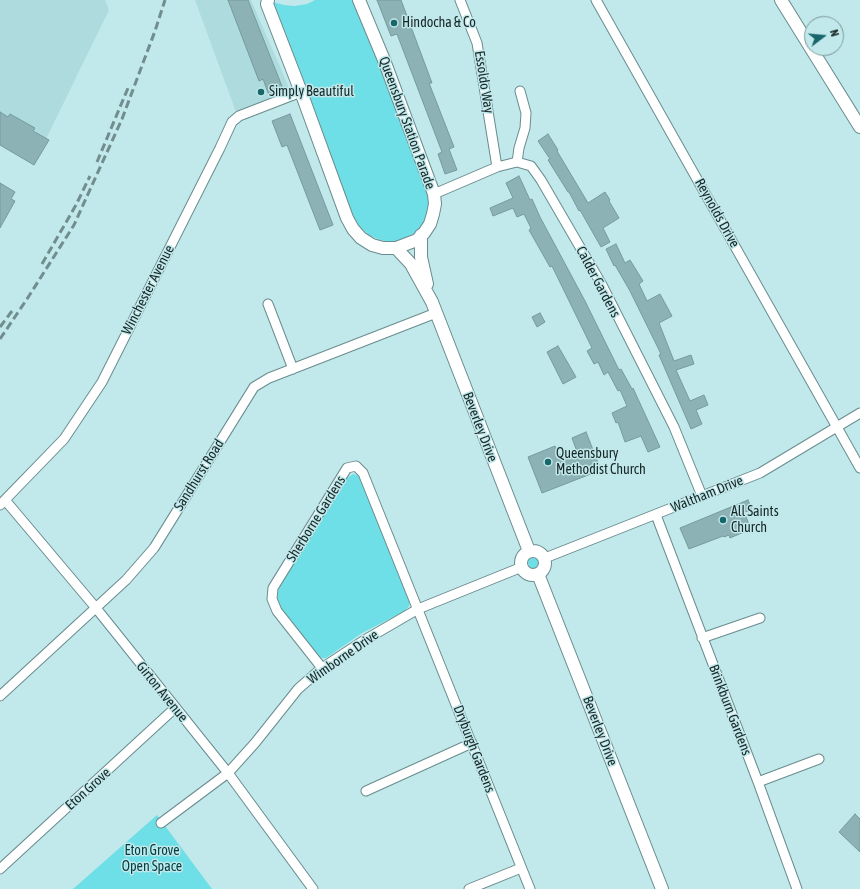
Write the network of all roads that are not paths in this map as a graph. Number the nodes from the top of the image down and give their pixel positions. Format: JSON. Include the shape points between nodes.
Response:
{"nodes":[{"id":1,"x":268,"y":0,"type":"edge"},
{"id":2,"x":359,"y":0,"type":"edge"},
{"id":3,"x":460,"y":0,"type":"edge"},
{"id":4,"x":596,"y":0,"type":"edge"},
{"id":5,"x":781,"y":0,"type":"edge"},
{"id":6,"x":520,"y":91,"type":"dead end"},
{"id":7,"x":301,"y":92,"type":"junction"},
{"id":8,"x":860,"y":126,"type":"edge"},
{"id":9,"x":517,"y":162,"type":"junction"},
{"id":10,"x":497,"y":167,"type":"junction"},
{"id":11,"x":434,"y":194,"type":"junction"},
{"id":12,"x":421,"y":235,"type":"junction"},
{"id":13,"x":396,"y":248,"type":"junction"},
{"id":14,"x":268,"y":304,"type":"dead end"},
{"id":15,"x":434,"y":308,"type":"junction"},
{"id":16,"x":293,"y":369,"type":"junction"},
{"id":17,"x":860,"y":413,"type":"edge"},
{"id":18,"x":837,"y":427,"type":"junction"},
{"id":19,"x":860,"y":468,"type":"edge"},
{"id":20,"x":702,"y":496,"type":"junction"},
{"id":21,"x":3,"y":502,"type":"edge"},
{"id":22,"x":656,"y":515,"type":"junction"},
{"id":23,"x":529,"y":552,"type":"junction"},
{"id":24,"x":544,"y":558,"type":"junction"},
{"id":25,"x":522,"y":567,"type":"junction"},
{"id":26,"x":538,"y":574,"type":"junction"},
{"id":27,"x":96,"y":608,"type":"junction"},
{"id":28,"x":418,"y":608,"type":"junction"},
{"id":29,"x":760,"y":618,"type":"dead end"},
{"id":30,"x":702,"y":638,"type":"junction"},
{"id":31,"x":322,"y":668,"type":"junction"},
{"id":32,"x":0,"y":696,"type":"edge"},
{"id":33,"x":175,"y":708,"type":"junction"},
{"id":34,"x":472,"y":743,"type":"junction"},
{"id":35,"x":818,"y":759,"type":"dead end"},
{"id":36,"x":228,"y":773,"type":"junction"},
{"id":37,"x":758,"y":782,"type":"junction"},
{"id":38,"x":366,"y":791,"type":"dead end"},
{"id":39,"x":161,"y":823,"type":"dead end"},
{"id":40,"x":521,"y":868,"type":"junction"},
{"id":41,"x":0,"y":869,"type":"edge"},
{"id":42,"x":313,"y":889,"type":"edge"},
{"id":43,"x":469,"y":889,"type":"edge"},
{"id":44,"x":530,"y":889,"type":"edge"},
{"id":45,"x":662,"y":889,"type":"edge"},
{"id":46,"x":797,"y":889,"type":"edge"}],
"edges":[{"from":1,"to":7,"type":"street","name":"Queensbury Station Parade","via":[[267,4]]},
{"from":2,"to":11,"type":"street","name":"Queensbury Station Parade"},
{"from":3,"to":10,"type":"street","name":"Essoldo Way","via":[[477,43]]},
{"from":4,"to":18,"type":"street","name":"Reynolds Drive"},
{"from":5,"to":8,"type":"street"},
{"from":6,"to":9,"type":"street","via":[[526,113]]},
{"from":7,"to":13,"type":"street","name":"Queensbury Station Parade","via":[[353,229],[372,245]]},
{"from":7,"to":21,"type":"street","name":"Winchester Avenue","via":[[240,116],[232,122],[102,382],[64,440]]},
{"from":9,"to":10,"type":"street"},
{"from":9,"to":20,"type":"street","name":"Calder Gardens","via":[[530,166],[541,180],[602,285],[674,428]]},
{"from":10,"to":11,"type":"street"},
{"from":11,"to":12,"type":"street","name":"Queensbury Station Parade","via":[[435,204],[430,224]]},
{"from":12,"to":13,"type":"street","name":"Queensbury Station Parade","via":[[413,242]]},
{"from":12,"to":15,"type":"street","name":"Beverley Drive","via":[[421,257]]},
{"from":13,"to":15,"type":"street","name":"Beverley Drive","via":[[411,264]]},
{"from":14,"to":16,"type":"street"},
{"from":15,"to":16,"type":"street","name":"Sandhurst Road"},
{"from":15,"to":23,"type":"street","name":"Beverley Drive"},
{"from":16,"to":27,"type":"street","name":"Sandhurst Road","via":[[254,387],[154,548],[126,580]]},
{"from":17,"to":18,"type":"street","name":"Waltham Drive"},
{"from":18,"to":19,"type":"street","name":"Reynolds Drive"},
{"from":18,"to":20,"type":"street","name":"Waltham Drive","via":[[760,473]]},
{"from":20,"to":22,"type":"street","name":"Waltham Drive"},
{"from":21,"to":27,"type":"street","name":"Girton Avenue"},
{"from":22,"to":24,"type":"street","name":"Waltham Drive"},
{"from":22,"to":30,"type":"street","name":"Brinkburn Gardens"},
{"from":23,"to":24,"type":"street","via":[[538,552]]},
{"from":23,"to":25,"type":"street","via":[[522,558]]},
{"from":24,"to":26,"type":"street","via":[[545,568]]},
{"from":25,"to":26,"type":"street","via":[[529,574]]},
{"from":25,"to":28,"type":"street","name":"Wimborne Drive"},
{"from":26,"to":45,"type":"street","name":"Beverley Drive"},
{"from":27,"to":32,"type":"street","name":"Sandhurst Road"},
{"from":27,"to":33,"type":"street","name":"Girton Avenue"},
{"from":28,"to":31,"type":"street","name":"Wimborne Drive"},
{"from":28,"to":31,"type":"street","name":"Sherborne Gardens","via":[[363,473],[356,466],[347,468],[273,588],[272,599],[277,611]]},
{"from":28,"to":34,"type":"street","name":"Dryburgh Gardens"},
{"from":29,"to":30,"type":"street"},
{"from":30,"to":37,"type":"street","name":"Brinkburn Gardens"},
{"from":31,"to":36,"type":"street","name":"Wimborne Drive","via":[[298,689]]},
{"from":33,"to":36,"type":"street","name":"Girton Avenue"},
{"from":33,"to":41,"type":"street","name":"Eton Grove"},
{"from":34,"to":38,"type":"street"},
{"from":34,"to":40,"type":"street","name":"Dryburgh Gardens"},
{"from":35,"to":37,"type":"street"},
{"from":36,"to":39,"type":"street","name":"Wimborne Drive"},
{"from":36,"to":42,"type":"street","name":"Girton Avenue"},
{"from":37,"to":46,"type":"street","name":"Brinkburn Gardens"},
{"from":40,"to":43,"type":"street"},
{"from":40,"to":44,"type":"street","name":"Dryburgh Gardens"}]}
